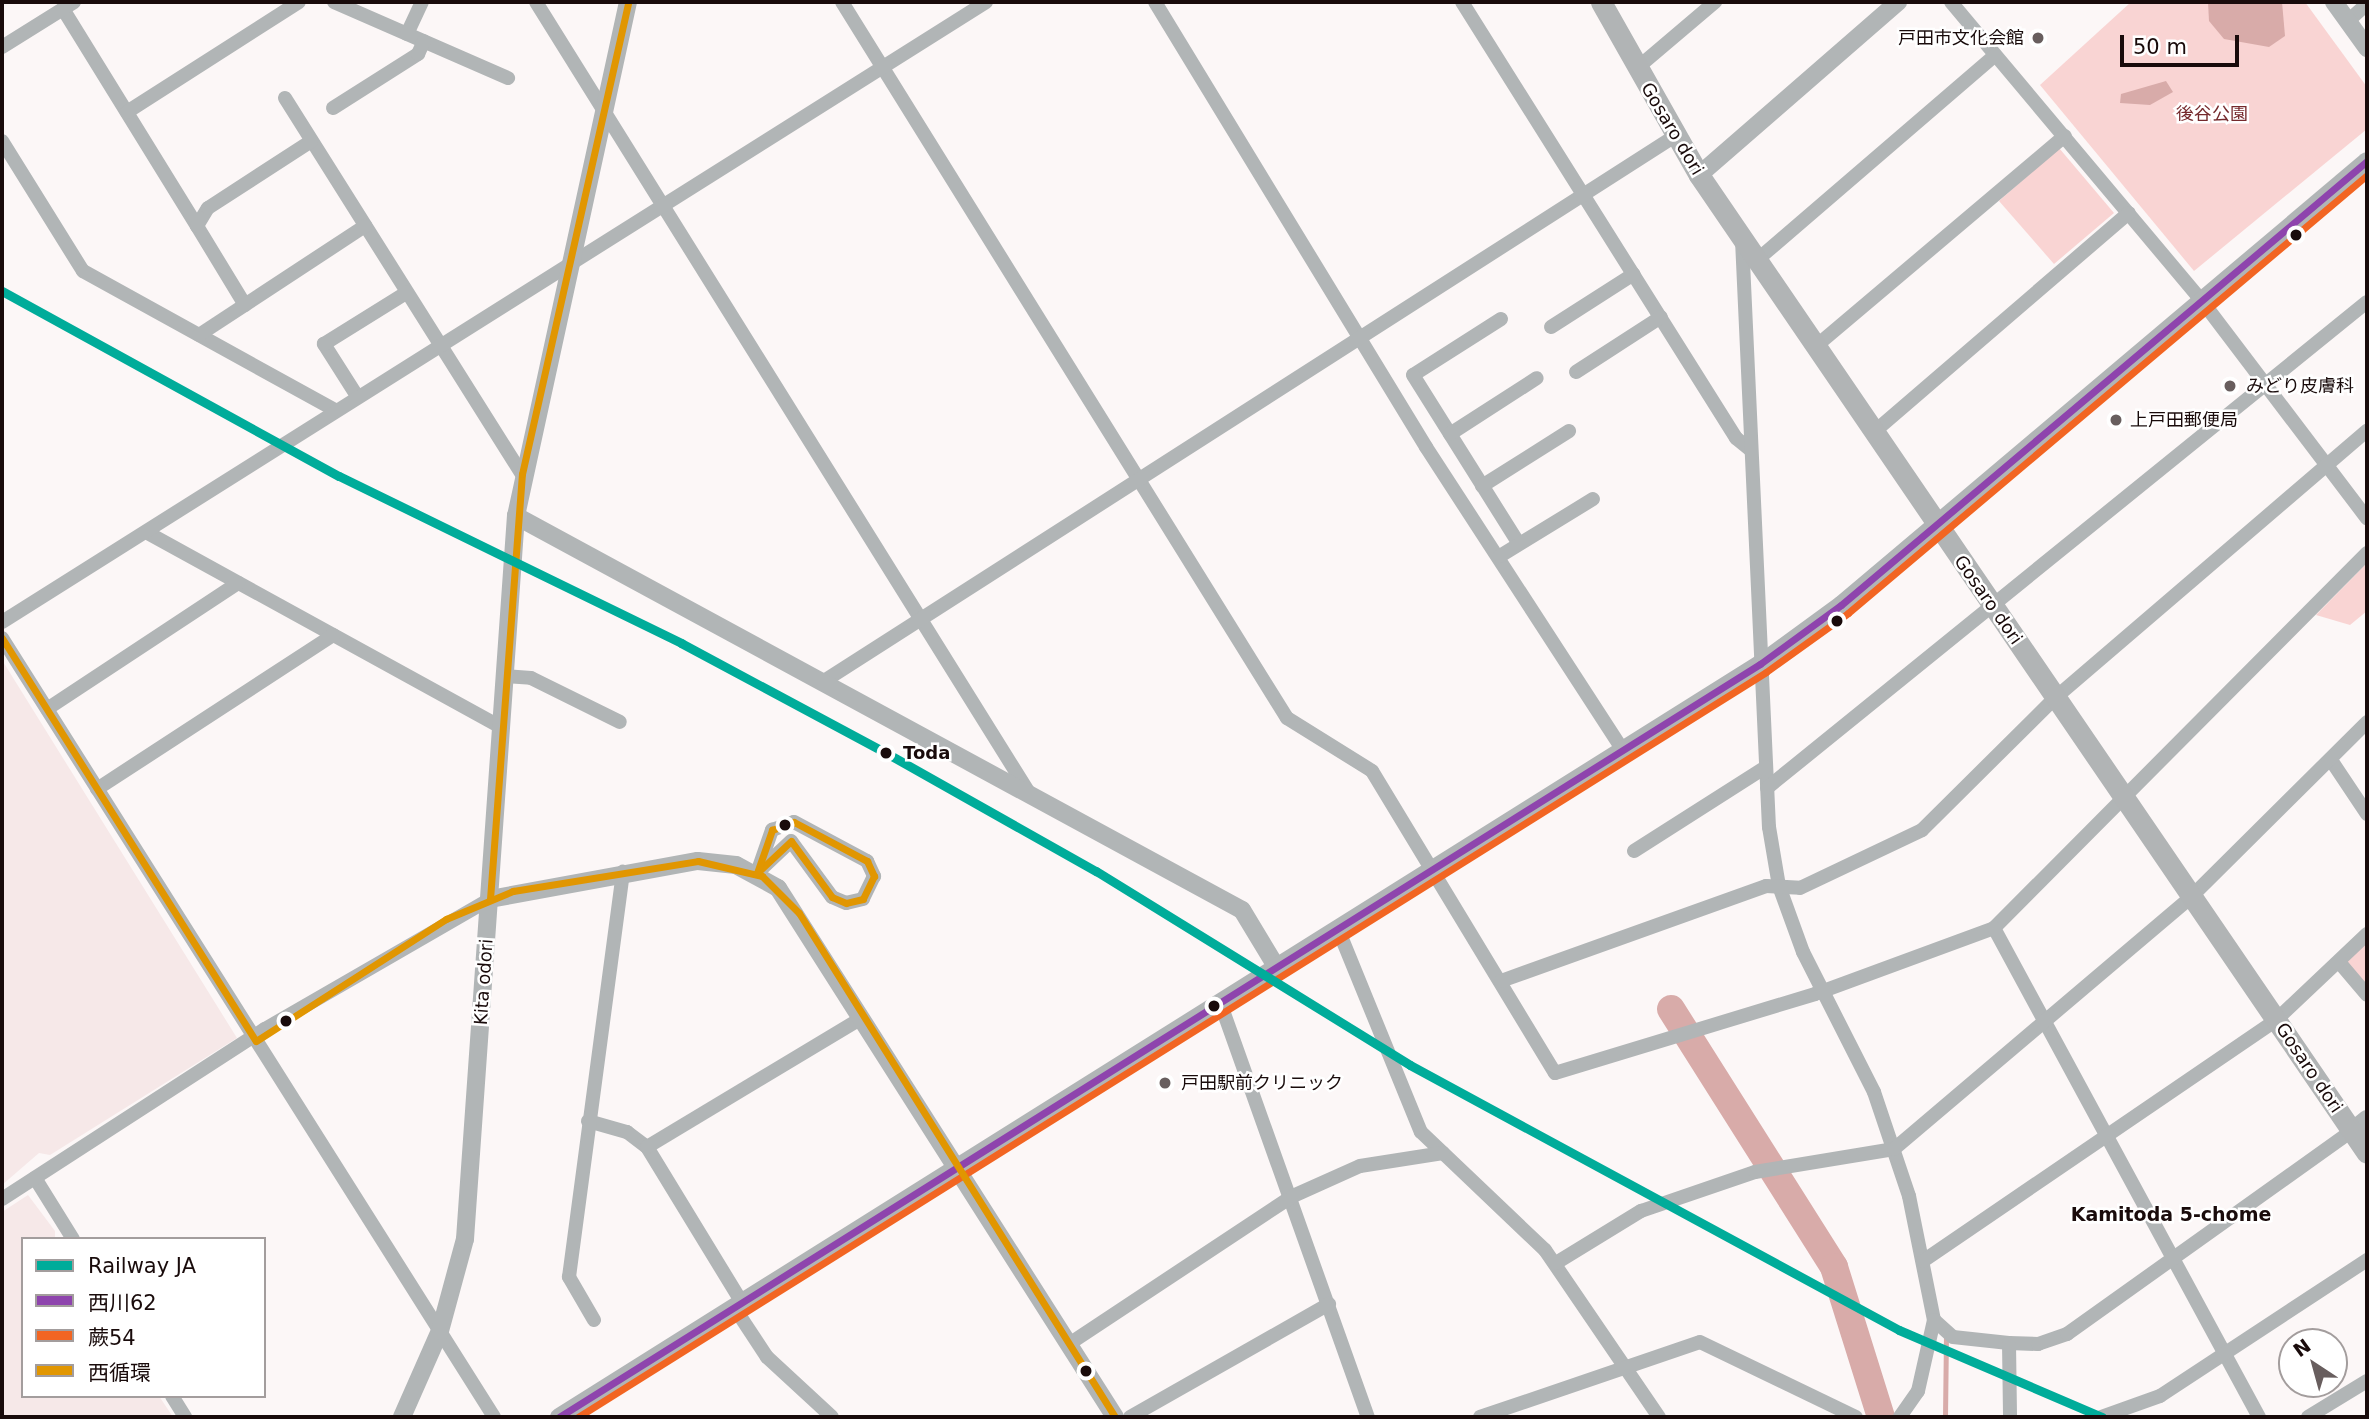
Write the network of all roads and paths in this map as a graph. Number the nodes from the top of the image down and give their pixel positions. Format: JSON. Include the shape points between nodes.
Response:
{"nodes":[{"id":1,"x":299,"y":2,"type":"edge"},
{"id":2,"x":334,"y":2,"type":"edge"},
{"id":3,"x":422,"y":2,"type":"edge"},
{"id":4,"x":536,"y":2,"type":"edge"},
{"id":5,"x":628,"y":2,"type":"edge"},
{"id":6,"x":842,"y":2,"type":"edge"},
{"id":7,"x":986,"y":2,"type":"edge"},
{"id":8,"x":1155,"y":2,"type":"edge"},
{"id":9,"x":1462,"y":2,"type":"edge"},
{"id":10,"x":1601,"y":2,"type":"edge"},
{"id":11,"x":1715,"y":2,"type":"edge"},
{"id":12,"x":1898,"y":2,"type":"edge"},
{"id":13,"x":1951,"y":2,"type":"edge"},
{"id":14,"x":2334,"y":2,"type":"edge"},
{"id":15,"x":2367,"y":4,"type":"edge"},
{"id":16,"x":69,"y":5,"type":"edge"},
{"id":17,"x":2348,"y":21,"type":"junction"},
{"id":18,"x":407,"y":34,"type":"junction"},
{"id":19,"x":424,"y":41,"type":"junction"},
{"id":20,"x":2,"y":47,"type":"edge"},
{"id":21,"x":2367,"y":48,"type":"edge"},
{"id":22,"x":1995,"y":55,"type":"junction"},
{"id":23,"x":883,"y":67,"type":"junction"},
{"id":24,"x":1636,"y":69,"type":"junction"},
{"id":25,"x":508,"y":78,"type":"dead end"},
{"id":26,"x":285,"y":99,"type":"dead end"},
{"id":27,"x":333,"y":108,"type":"dead end"},
{"id":28,"x":603,"y":110,"type":"junction"},
{"id":29,"x":127,"y":112,"type":"junction"},
{"id":30,"x":1675,"y":135,"type":"junction"},
{"id":31,"x":2065,"y":136,"type":"junction"},
{"id":32,"x":2,"y":141,"type":"edge"},
{"id":33,"x":311,"y":141,"type":"junction"},
{"id":34,"x":2367,"y":161,"type":"edge"},
{"id":35,"x":1699,"y":175,"type":"junction"},
{"id":36,"x":1584,"y":194,"type":"junction"},
{"id":37,"x":664,"y":205,"type":"junction"},
{"id":38,"x":2129,"y":213,"type":"junction"},
{"id":39,"x":197,"y":226,"type":"junction"},
{"id":40,"x":365,"y":226,"type":"junction"},
{"id":41,"x":1742,"y":240,"type":"junction"},
{"id":42,"x":1757,"y":261,"type":"junction"},
{"id":43,"x":567,"y":265,"type":"junction"},
{"id":44,"x":1634,"y":274,"type":"junction"},
{"id":45,"x":406,"y":293,"type":"junction"},
{"id":46,"x":2202,"y":301,"type":"junction"},
{"id":47,"x":2367,"y":302,"type":"edge"},
{"id":48,"x":245,"y":305,"type":"junction"},
{"id":49,"x":1661,"y":317,"type":"junction"},
{"id":50,"x":1502,"y":319,"type":"dead end"},
{"id":51,"x":1551,"y":327,"type":"dead end"},
{"id":52,"x":199,"y":335,"type":"junction"},
{"id":53,"x":1365,"y":337,"type":"junction"},
{"id":54,"x":440,"y":344,"type":"junction"},
{"id":55,"x":1815,"y":347,"type":"junction"},
{"id":56,"x":1576,"y":372,"type":"dead end"},
{"id":57,"x":1537,"y":378,"type":"dead end"},
{"id":58,"x":2268,"y":387,"type":"junction"},
{"id":59,"x":357,"y":396,"type":"junction"},
{"id":60,"x":335,"y":410,"type":"junction"},
{"id":61,"x":2367,"y":431,"type":"edge"},
{"id":62,"x":1569,"y":432,"type":"dead end"},
{"id":63,"x":1874,"y":432,"type":"junction"},
{"id":64,"x":1450,"y":435,"type":"junction"},
{"id":65,"x":1751,"y":450,"type":"junction"},
{"id":66,"x":2326,"y":465,"type":"junction"},
{"id":67,"x":522,"y":474,"type":"junction"},
{"id":68,"x":1142,"y":480,"type":"junction"},
{"id":69,"x":1482,"y":486,"type":"junction"},
{"id":70,"x":1593,"y":499,"type":"dead end"},
{"id":71,"x":516,"y":516,"type":"junction"},
{"id":72,"x":2367,"y":518,"type":"edge"},
{"id":73,"x":1936,"y":524,"type":"junction"},
{"id":74,"x":146,"y":533,"type":"junction"},
{"id":75,"x":1519,"y":544,"type":"junction"},
{"id":76,"x":2367,"y":553,"type":"edge"},
{"id":77,"x":1500,"y":556,"type":"junction"},
{"id":78,"x":238,"y":583,"type":"junction"},
{"id":79,"x":1993,"y":607,"type":"junction"},
{"id":80,"x":922,"y":617,"type":"junction"},
{"id":81,"x":2,"y":622,"type":"edge"},
{"id":82,"x":333,"y":635,"type":"junction"},
{"id":83,"x":2,"y":638,"type":"edge"},
{"id":84,"x":1760,"y":664,"type":"junction"},
{"id":85,"x":504,"y":676,"type":"junction"},
{"id":86,"x":821,"y":683,"type":"junction"},
{"id":87,"x":2055,"y":698,"type":"junction"},
{"id":88,"x":47,"y":709,"type":"junction"},
{"id":89,"x":620,"y":722,"type":"dead end"},
{"id":90,"x":2367,"y":722,"type":"edge"},
{"id":91,"x":500,"y":727,"type":"junction"},
{"id":92,"x":1623,"y":750,"type":"junction"},
{"id":93,"x":2331,"y":760,"type":"junction"},
{"id":94,"x":1766,"y":767,"type":"junction"},
{"id":95,"x":1767,"y":788,"type":"junction"},
{"id":96,"x":97,"y":789,"type":"junction"},
{"id":97,"x":2123,"y":796,"type":"junction"},
{"id":98,"x":1031,"y":797,"type":"junction"},
{"id":99,"x":2367,"y":814,"type":"edge"},
{"id":100,"x":1634,"y":851,"type":"dead end"},
{"id":101,"x":1433,"y":868,"type":"junction"},
{"id":102,"x":623,"y":872,"type":"junction"},
{"id":103,"x":757,"y":873,"type":"junction"},
{"id":104,"x":1779,"y":886,"type":"junction"},
{"id":105,"x":2192,"y":897,"type":"junction"},
{"id":106,"x":490,"y":899,"type":"junction"},
{"id":107,"x":1994,"y":928,"type":"junction"},
{"id":108,"x":1338,"y":929,"type":"junction"},
{"id":109,"x":2367,"y":934,"type":"edge"},
{"id":110,"x":2339,"y":962,"type":"junction"},
{"id":111,"x":1277,"y":968,"type":"junction"},
{"id":112,"x":1501,"y":981,"type":"junction"},
{"id":113,"x":1821,"y":992,"type":"junction"},
{"id":114,"x":2367,"y":995,"type":"edge"},
{"id":115,"x":1220,"y":1002,"type":"junction"},
{"id":116,"x":862,"y":1018,"type":"junction"},
{"id":117,"x":2276,"y":1020,"type":"junction"},
{"id":118,"x":2045,"y":1022,"type":"junction"},
{"id":119,"x":256,"y":1041,"type":"junction"},
{"id":120,"x":588,"y":1121,"type":"junction"},
{"id":121,"x":2359,"y":1125,"type":"edge"},
{"id":122,"x":2108,"y":1135,"type":"junction"},
{"id":123,"x":647,"y":1147,"type":"junction"},
{"id":124,"x":1894,"y":1149,"type":"junction"},
{"id":125,"x":1443,"y":1153,"type":"junction"},
{"id":126,"x":2367,"y":1153,"type":"edge"},
{"id":127,"x":953,"y":1165,"type":"junction"},
{"id":128,"x":35,"y":1178,"type":"junction"},
{"id":129,"x":1293,"y":1196,"type":"junction"},
{"id":130,"x":2,"y":1199,"type":"edge"},
{"id":131,"x":72,"y":1237,"type":"edge"},
{"id":132,"x":2176,"y":1257,"type":"junction"},
{"id":133,"x":2367,"y":1260,"type":"edge"},
{"id":134,"x":1923,"y":1261,"type":"junction"},
{"id":135,"x":1556,"y":1263,"type":"junction"},
{"id":136,"x":737,"y":1304,"type":"junction"},
{"id":137,"x":1329,"y":1304,"type":"junction"},
{"id":138,"x":594,"y":1320,"type":"dead end"},
{"id":139,"x":1936,"y":1324,"type":"junction"},
{"id":140,"x":440,"y":1331,"type":"junction"},
{"id":141,"x":2009,"y":1343,"type":"junction"},
{"id":142,"x":1069,"y":1344,"type":"junction"},
{"id":143,"x":2224,"y":1350,"type":"junction"},
{"id":144,"x":1623,"y":1364,"type":"junction"},
{"id":145,"x":2367,"y":1381,"type":"edge"},
{"id":146,"x":173,"y":1398,"type":"edge"},
{"id":147,"x":185,"y":1417,"type":"edge"},
{"id":148,"x":402,"y":1417,"type":"edge"},
{"id":149,"x":494,"y":1417,"type":"edge"},
{"id":150,"x":559,"y":1417,"type":"edge"},
{"id":151,"x":832,"y":1417,"type":"edge"},
{"id":152,"x":1115,"y":1417,"type":"edge"},
{"id":153,"x":1130,"y":1417,"type":"edge"},
{"id":154,"x":1368,"y":1417,"type":"edge"},
{"id":155,"x":1480,"y":1417,"type":"edge"},
{"id":156,"x":1659,"y":1417,"type":"edge"},
{"id":157,"x":1856,"y":1417,"type":"edge"},
{"id":158,"x":1900,"y":1417,"type":"edge"},
{"id":159,"x":2010,"y":1417,"type":"edge"},
{"id":160,"x":2101,"y":1417,"type":"edge"},
{"id":161,"x":2259,"y":1417,"type":"edge"},
{"id":162,"x":2308,"y":1417,"type":"edge"}],
"edges":[{"from":1,"to":29,"type":"street"},
{"from":2,"to":18,"type":"street"},
{"from":3,"to":18,"type":"street"},
{"from":4,"to":28,"type":"street"},
{"from":5,"to":28,"type":"street","name":"Kita odori"},
{"from":6,"to":23,"type":"street"},
{"from":7,"to":23,"type":"street"},
{"from":8,"to":53,"type":"street"},
{"from":9,"to":36,"type":"street"},
{"from":10,"to":24,"type":"main road","name":"Gosaro dori"},
{"from":11,"to":24,"type":"street"},
{"from":12,"to":35,"type":"street"},
{"from":13,"to":22,"type":"street"},
{"from":14,"to":17,"type":"street"},
{"from":15,"to":17,"type":"street"},
{"from":16,"to":20,"type":"street"},
{"from":16,"to":29,"type":"street"},
{"from":17,"to":21,"type":"street"},
{"from":18,"to":19,"type":"street"},
{"from":19,"to":25,"type":"street"},
{"from":19,"to":27,"type":"street","via":[[418,54]]},
{"from":22,"to":31,"type":"street"},
{"from":22,"to":42,"type":"street"},
{"from":23,"to":37,"type":"street"},
{"from":23,"to":68,"type":"street"},
{"from":24,"to":30,"type":"main road","name":"Gosaro dori"},
{"from":26,"to":33,"type":"street"},
{"from":28,"to":37,"type":"street"},
{"from":28,"to":43,"type":"street","name":"Kita odori"},
{"from":29,"to":39,"type":"street"},
{"from":30,"to":35,"type":"main road","name":"Gosaro dori"},
{"from":30,"to":36,"type":"street"},
{"from":31,"to":38,"type":"street"},
{"from":31,"to":55,"type":"street"},
{"from":32,"to":52,"type":"street","via":[[83,271]]},
{"from":33,"to":39,"type":"street","via":[[208,208]]},
{"from":33,"to":40,"type":"street"},
{"from":34,"to":46,"type":"street"},
{"from":35,"to":41,"type":"main road","name":"Gosaro dori"},
{"from":36,"to":44,"type":"street"},
{"from":36,"to":53,"type":"street"},
{"from":37,"to":43,"type":"street"},
{"from":37,"to":80,"type":"street"},
{"from":38,"to":46,"type":"street"},
{"from":38,"to":63,"type":"street"},
{"from":39,"to":48,"type":"street"},
{"from":40,"to":45,"type":"street"},
{"from":40,"to":48,"type":"street"},
{"from":41,"to":42,"type":"main road","name":"Gosaro dori"},
{"from":41,"to":65,"type":"street"},
{"from":42,"to":55,"type":"main road","name":"Gosaro dori"},
{"from":43,"to":54,"type":"street"},
{"from":43,"to":67,"type":"street","name":"Kita odori"},
{"from":44,"to":49,"type":"street"},
{"from":44,"to":51,"type":"street"},
{"from":45,"to":54,"type":"street"},
{"from":45,"to":59,"type":"street","via":[[324,344]]},
{"from":46,"to":58,"type":"street"},
{"from":46,"to":73,"type":"street"},
{"from":47,"to":58,"type":"street"},
{"from":48,"to":52,"type":"street"},
{"from":49,"to":56,"type":"street"},
{"from":49,"to":65,"type":"street","via":[[1736,438]]},
{"from":50,"to":64,"type":"street","via":[[1413,375]]},
{"from":52,"to":60,"type":"street"},
{"from":53,"to":68,"type":"street"},
{"from":53,"to":77,"type":"street","via":[[1426,447]]},
{"from":54,"to":59,"type":"street"},
{"from":54,"to":67,"type":"street"},
{"from":55,"to":63,"type":"main road","name":"Gosaro dori"},
{"from":57,"to":64,"type":"street"},
{"from":58,"to":66,"type":"street"},
{"from":58,"to":79,"type":"street"},
{"from":59,"to":60,"type":"street"},
{"from":60,"to":74,"type":"street"},
{"from":61,"to":66,"type":"street"},
{"from":62,"to":69,"type":"street"},
{"from":63,"to":73,"type":"main road","name":"Gosaro dori"},
{"from":64,"to":69,"type":"street"},
{"from":65,"to":84,"type":"street"},
{"from":66,"to":72,"type":"street"},
{"from":66,"to":87,"type":"street"},
{"from":67,"to":71,"type":"street","name":"Kita odori"},
{"from":68,"to":80,"type":"street"},
{"from":68,"to":101,"type":"street","via":[[1287,718],[1372,771]]},
{"from":69,"to":75,"type":"street"},
{"from":70,"to":75,"type":"street"},
{"from":71,"to":85,"type":"street","name":"Kita odori"},
{"from":71,"to":86,"type":"street"},
{"from":73,"to":79,"type":"main road","name":"Gosaro dori"},
{"from":73,"to":84,"type":"street"},
{"from":74,"to":78,"type":"street"},
{"from":74,"to":81,"type":"street"},
{"from":75,"to":77,"type":"street"},
{"from":76,"to":97,"type":"street"},
{"from":77,"to":92,"type":"street"},
{"from":78,"to":82,"type":"street"},
{"from":78,"to":88,"type":"street"},
{"from":79,"to":87,"type":"main road","name":"Gosaro dori"},
{"from":79,"to":95,"type":"street"},
{"from":80,"to":86,"type":"street"},
{"from":80,"to":98,"type":"street"},
{"from":82,"to":91,"type":"street"},
{"from":82,"to":96,"type":"street"},
{"from":83,"to":88,"type":"street"},
{"from":84,"to":92,"type":"street"},
{"from":84,"to":94,"type":"street"},
{"from":85,"to":89,"type":"street","via":[[531,678]]},
{"from":85,"to":91,"type":"street","name":"Kita odori"},
{"from":86,"to":98,"type":"street"},
{"from":87,"to":97,"type":"main road","name":"Gosaro dori"},
{"from":87,"to":104,"type":"street","via":[[1922,830],[1800,888]]},
{"from":88,"to":96,"type":"street"},
{"from":90,"to":93,"type":"street"},
{"from":91,"to":106,"type":"street","name":"Kita odori"},
{"from":92,"to":101,"type":"street"},
{"from":93,"to":99,"type":"street"},
{"from":93,"to":105,"type":"street"},
{"from":94,"to":95,"type":"street"},
{"from":94,"to":100,"type":"street"},
{"from":95,"to":104,"type":"street"},
{"from":96,"to":119,"type":"street"},
{"from":97,"to":105,"type":"main road","name":"Gosaro dori"},
{"from":97,"to":107,"type":"street"},
{"from":98,"to":111,"type":"street","via":[[1242,910]]},
{"from":101,"to":108,"type":"street"},
{"from":101,"to":112,"type":"street"},
{"from":102,"to":103,"type":"street","via":[[711,860]]},
{"from":102,"to":106,"type":"street"},
{"from":102,"to":120,"type":"street"},
{"from":103,"to":103,"type":"street","via":[[772,830],[793,822],[861,856],[874,876],[863,899],[838,901],[791,841]]},
{"from":103,"to":116,"type":"street","via":[[790,900]]},
{"from":104,"to":112,"type":"street"},
{"from":104,"to":113,"type":"street"},
{"from":105,"to":117,"type":"main road","name":"Gosaro dori"},
{"from":105,"to":118,"type":"street"},
{"from":106,"to":119,"type":"street","via":[[446,919]]},
{"from":106,"to":140,"type":"street","name":"Kita odori","via":[[469,1208]]},
{"from":107,"to":113,"type":"street"},
{"from":107,"to":118,"type":"street"},
{"from":108,"to":111,"type":"street"},
{"from":108,"to":125,"type":"street","via":[[1421,1132]]},
{"from":109,"to":110,"type":"street"},
{"from":110,"to":114,"type":"street"},
{"from":110,"to":117,"type":"street"},
{"from":111,"to":115,"type":"street"},
{"from":112,"to":113,"type":"street","via":[[1555,1073]]},
{"from":113,"to":124,"type":"street","via":[[1874,1092]]},
{"from":115,"to":127,"type":"street"},
{"from":115,"to":129,"type":"street"},
{"from":116,"to":123,"type":"street"},
{"from":116,"to":127,"type":"street"},
{"from":117,"to":121,"type":"main road","name":"Gosaro dori"},
{"from":117,"to":122,"type":"street"},
{"from":118,"to":122,"type":"street"},
{"from":118,"to":124,"type":"street"},
{"from":119,"to":128,"type":"street"},
{"from":119,"to":140,"type":"street"},
{"from":120,"to":123,"type":"street","via":[[627,1132]]},
{"from":120,"to":138,"type":"street","via":[[569,1277]]},
{"from":121,"to":126,"type":"main road","name":"Gosaro dori"},
{"from":121,"to":132,"type":"street"},
{"from":122,"to":132,"type":"street"},
{"from":122,"to":134,"type":"street"},
{"from":123,"to":136,"type":"street"},
{"from":124,"to":134,"type":"street"},
{"from":124,"to":135,"type":"street","via":[[1755,1172],[1641,1210]]},
{"from":125,"to":129,"type":"street","via":[[1360,1166]]},
{"from":125,"to":135,"type":"street"},
{"from":127,"to":136,"type":"street"},
{"from":127,"to":142,"type":"street"},
{"from":128,"to":130,"type":"street"},
{"from":128,"to":131,"type":"street"},
{"from":129,"to":137,"type":"street"},
{"from":129,"to":142,"type":"street"},
{"from":132,"to":141,"type":"street","via":[[2067,1335],[2038,1344]]},
{"from":132,"to":143,"type":"street"},
{"from":133,"to":143,"type":"street"},
{"from":134,"to":139,"type":"street"},
{"from":135,"to":144,"type":"street"},
{"from":136,"to":150,"type":"street"},
{"from":136,"to":151,"type":"street","via":[[767,1357]]},
{"from":137,"to":153,"type":"street"},
{"from":137,"to":154,"type":"street"},
{"from":139,"to":141,"type":"street","via":[[1953,1337]]},
{"from":139,"to":158,"type":"street","via":[[1917,1391]]},
{"from":140,"to":148,"type":"street","name":"Kita odori"},
{"from":140,"to":149,"type":"street"},
{"from":141,"to":159,"type":"street"},
{"from":142,"to":152,"type":"street"},
{"from":143,"to":160,"type":"street","via":[[2160,1396]]},
{"from":143,"to":161,"type":"street"},
{"from":144,"to":155,"type":"street"},
{"from":144,"to":156,"type":"street"},
{"from":144,"to":157,"type":"street","via":[[1700,1342]]},
{"from":145,"to":162,"type":"street"},
{"from":146,"to":147,"type":"street"}]}
